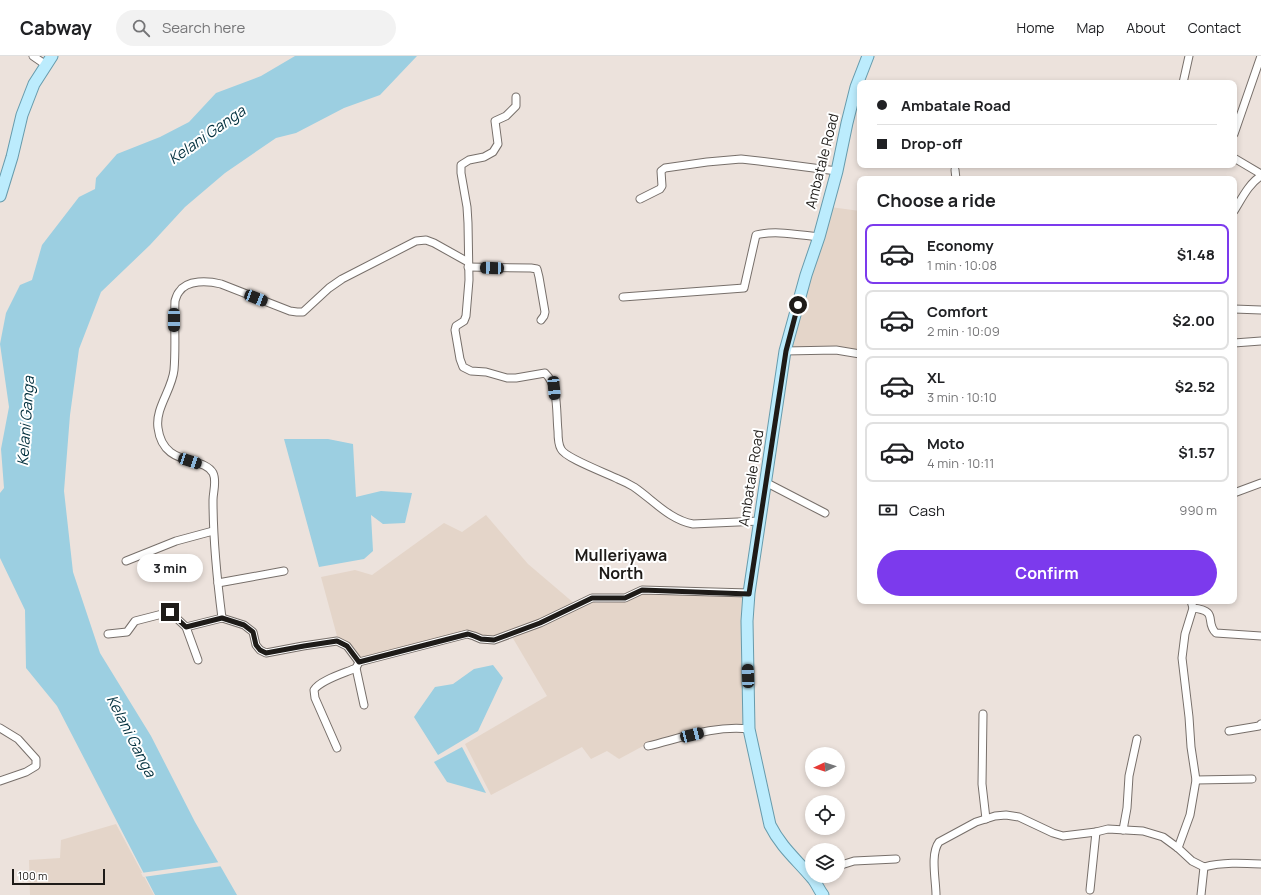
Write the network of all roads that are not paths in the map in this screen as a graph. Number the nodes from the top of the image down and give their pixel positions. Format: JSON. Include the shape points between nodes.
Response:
{"nodes":[{"id":1,"x":33,"y":56,"type":"edge"},
{"id":2,"x":868,"y":56,"type":"edge"},
{"id":3,"x":1189,"y":56,"type":"edge"},
{"id":4,"x":1261,"y":56,"type":"edge"},
{"id":5,"x":49,"y":61,"type":"edge"},
{"id":6,"x":859,"y":80,"type":"edge"},
{"id":7,"x":1184,"y":80,"type":"edge"},
{"id":8,"x":857,"y":84,"type":"edge"},
{"id":9,"x":516,"y":97,"type":"dead end"},
{"id":10,"x":1237,"y":125,"type":"edge"},
{"id":11,"x":1237,"y":160,"type":"edge"},
{"id":12,"x":955,"y":170,"type":"dead end"},
{"id":13,"x":837,"y":172,"type":"junction"},
{"id":14,"x":1261,"y":175,"type":"edge"},
{"id":15,"x":956,"y":176,"type":"edge"},
{"id":16,"x":0,"y":196,"type":"edge"},
{"id":17,"x":640,"y":199,"type":"dead end"},
{"id":18,"x":1237,"y":207,"type":"edge"},
{"id":19,"x":819,"y":237,"type":"junction"},
{"id":20,"x":468,"y":265,"type":"junction"},
{"id":21,"x":623,"y":297,"type":"dead end"},
{"id":22,"x":1237,"y":309,"type":"edge"},
{"id":23,"x":1261,"y":310,"type":"edge"},
{"id":24,"x":541,"y":320,"type":"dead end"},
{"id":25,"x":1261,"y":341,"type":"edge"},
{"id":26,"x":1237,"y":343,"type":"edge"},
{"id":27,"x":786,"y":351,"type":"junction"},
{"id":28,"x":857,"y":354,"type":"edge"},
{"id":29,"x":1261,"y":482,"type":"edge"},
{"id":30,"x":766,"y":483,"type":"junction"},
{"id":31,"x":1237,"y":493,"type":"edge"},
{"id":32,"x":825,"y":513,"type":"dead end"},
{"id":33,"x":760,"y":521,"type":"junction"},
{"id":34,"x":213,"y":531,"type":"junction"},
{"id":35,"x":126,"y":561,"type":"dead end"},
{"id":36,"x":284,"y":571,"type":"dead end"},
{"id":37,"x":218,"y":583,"type":"junction"},
{"id":38,"x":749,"y":594,"type":"junction"},
{"id":39,"x":1192,"y":605,"type":"edge"},
{"id":40,"x":222,"y":618,"type":"junction"},
{"id":41,"x":186,"y":627,"type":"junction"},
{"id":42,"x":108,"y":634,"type":"dead end"},
{"id":43,"x":1261,"y":636,"type":"edge"},
{"id":44,"x":198,"y":660,"type":"dead end"},
{"id":45,"x":357,"y":665,"type":"junction"},
{"id":46,"x":364,"y":705,"type":"dead end"},
{"id":47,"x":983,"y":714,"type":"dead end"},
{"id":48,"x":1261,"y":724,"type":"edge"},
{"id":49,"x":0,"y":728,"type":"edge"},
{"id":50,"x":749,"y":729,"type":"junction"},
{"id":51,"x":1229,"y":731,"type":"dead end"},
{"id":52,"x":1136,"y":738,"type":"dead end"},
{"id":53,"x":648,"y":746,"type":"dead end"},
{"id":54,"x":337,"y":748,"type":"dead end"},
{"id":55,"x":1252,"y":778,"type":"dead end"},
{"id":56,"x":1196,"y":780,"type":"junction"},
{"id":57,"x":0,"y":782,"type":"edge"},
{"id":58,"x":986,"y":819,"type":"junction"},
{"id":59,"x":1123,"y":830,"type":"junction"},
{"id":60,"x":1096,"y":832,"type":"junction"},
{"id":61,"x":1178,"y":848,"type":"junction"},
{"id":62,"x":896,"y":859,"type":"dead end"},
{"id":63,"x":845,"y":864,"type":"edge"},
{"id":64,"x":1261,"y":864,"type":"edge"},
{"id":65,"x":805,"y":867,"type":"edge"},
{"id":66,"x":1204,"y":867,"type":"junction"},
{"id":67,"x":818,"y":883,"type":"edge"},
{"id":68,"x":1090,"y":890,"type":"dead end"},
{"id":69,"x":823,"y":895,"type":"edge"},
{"id":70,"x":936,"y":895,"type":"edge"},
{"id":71,"x":1201,"y":895,"type":"edge"}],
"edges":[{"from":1,"to":5,"type":"street"},
{"from":2,"to":6,"type":"main road","name":"Ambatale Road"},
{"from":3,"to":7,"type":"street"},
{"from":4,"to":10,"type":"street"},
{"from":5,"to":16,"type":"main road","via":[[34,84],[22,115]]},
{"from":8,"to":13,"type":"main road","name":"Ambatale Road"},
{"from":9,"to":20,"type":"street","via":[[516,106],[506,116],[495,121],[498,144],[493,152],[461,165],[467,207]]},
{"from":11,"to":14,"type":"street"},
{"from":12,"to":15,"type":"street"},
{"from":13,"to":17,"type":"street","via":[[741,159],[707,162],[665,168],[661,171],[660,189]]},
{"from":13,"to":19,"type":"main road","name":"Ambatale Road"},
{"from":14,"to":18,"type":"street"},
{"from":19,"to":21,"type":"street","via":[[764,233],[756,235],[744,288]]},
{"from":19,"to":27,"type":"main road","name":"Ambatale Road"},
{"from":20,"to":24,"type":"street","via":[[536,269],[540,277],[545,312]]},
{"from":20,"to":33,"type":"street","via":[[466,316],[455,330],[463,367],[507,378],[545,373],[551,378],[554,388],[561,450],[567,456],[633,486],[682,522],[693,524]]},
{"from":20,"to":34,"type":"street","via":[[434,243],[426,240],[416,241],[342,278],[303,312],[290,311],[212,282],[188,284],[179,291],[175,301],[174,372],[159,414],[158,428],[162,442],[169,451],[212,472],[215,479]]},
{"from":22,"to":23,"type":"street"},
{"from":25,"to":26,"type":"street"},
{"from":27,"to":28,"type":"street","via":[[836,350]]},
{"from":27,"to":30,"type":"main road","name":"Ambatale Road"},
{"from":29,"to":31,"type":"street"},
{"from":30,"to":32,"type":"street"},
{"from":30,"to":33,"type":"main road","name":"Ambatale Road"},
{"from":33,"to":38,"type":"main road","name":"Ambatale Road"},
{"from":34,"to":35,"type":"street","via":[[176,541]]},
{"from":34,"to":37,"type":"street"},
{"from":36,"to":37,"type":"street"},
{"from":37,"to":40,"type":"street"},
{"from":38,"to":45,"type":"street","via":[[642,590],[625,598],[592,598],[540,623],[494,640],[468,634]]},
{"from":38,"to":50,"type":"main road","name":"Ambatale Road"},
{"from":39,"to":43,"type":"street","via":[[1208,613],[1213,631],[1216,633]]},
{"from":39,"to":56,"type":"street","via":[[1182,658]]},
{"from":40,"to":41,"type":"street"},
{"from":40,"to":45,"type":"street","via":[[244,625],[253,632],[256,645],[266,653],[337,641],[347,646]]},
{"from":41,"to":42,"type":"street","via":[[170,612],[135,621],[127,632]]},
{"from":41,"to":44,"type":"street"},
{"from":45,"to":46,"type":"street"},
{"from":45,"to":54,"type":"street","via":[[314,690],[315,698]]},
{"from":47,"to":58,"type":"street","via":[[982,784]]},
{"from":48,"to":51,"type":"street"},
{"from":49,"to":57,"type":"street","via":[[18,739],[36,759],[36,766]]},
{"from":50,"to":53,"type":"street","via":[[721,729]]},
{"from":50,"to":65,"type":"main road","name":"Ambatale Road","via":[[770,825],[780,842]]},
{"from":52,"to":59,"type":"street"},
{"from":55,"to":56,"type":"street"},
{"from":56,"to":61,"type":"street","via":[[1190,815]]},
{"from":58,"to":60,"type":"street","via":[[1006,815],[1019,817],[1063,836]]},
{"from":58,"to":70,"type":"street","via":[[976,822],[936,846]]},
{"from":59,"to":60,"type":"street","via":[[1108,829]]},
{"from":59,"to":61,"type":"street","via":[[1143,831],[1163,837]]},
{"from":60,"to":68,"type":"street"},
{"from":61,"to":66,"type":"street","via":[[1192,861]]},
{"from":62,"to":63,"type":"street"},
{"from":64,"to":66,"type":"street","via":[[1234,863]]},
{"from":66,"to":71,"type":"street"},
{"from":67,"to":69,"type":"main road","name":"Ambatale Road"}]}
